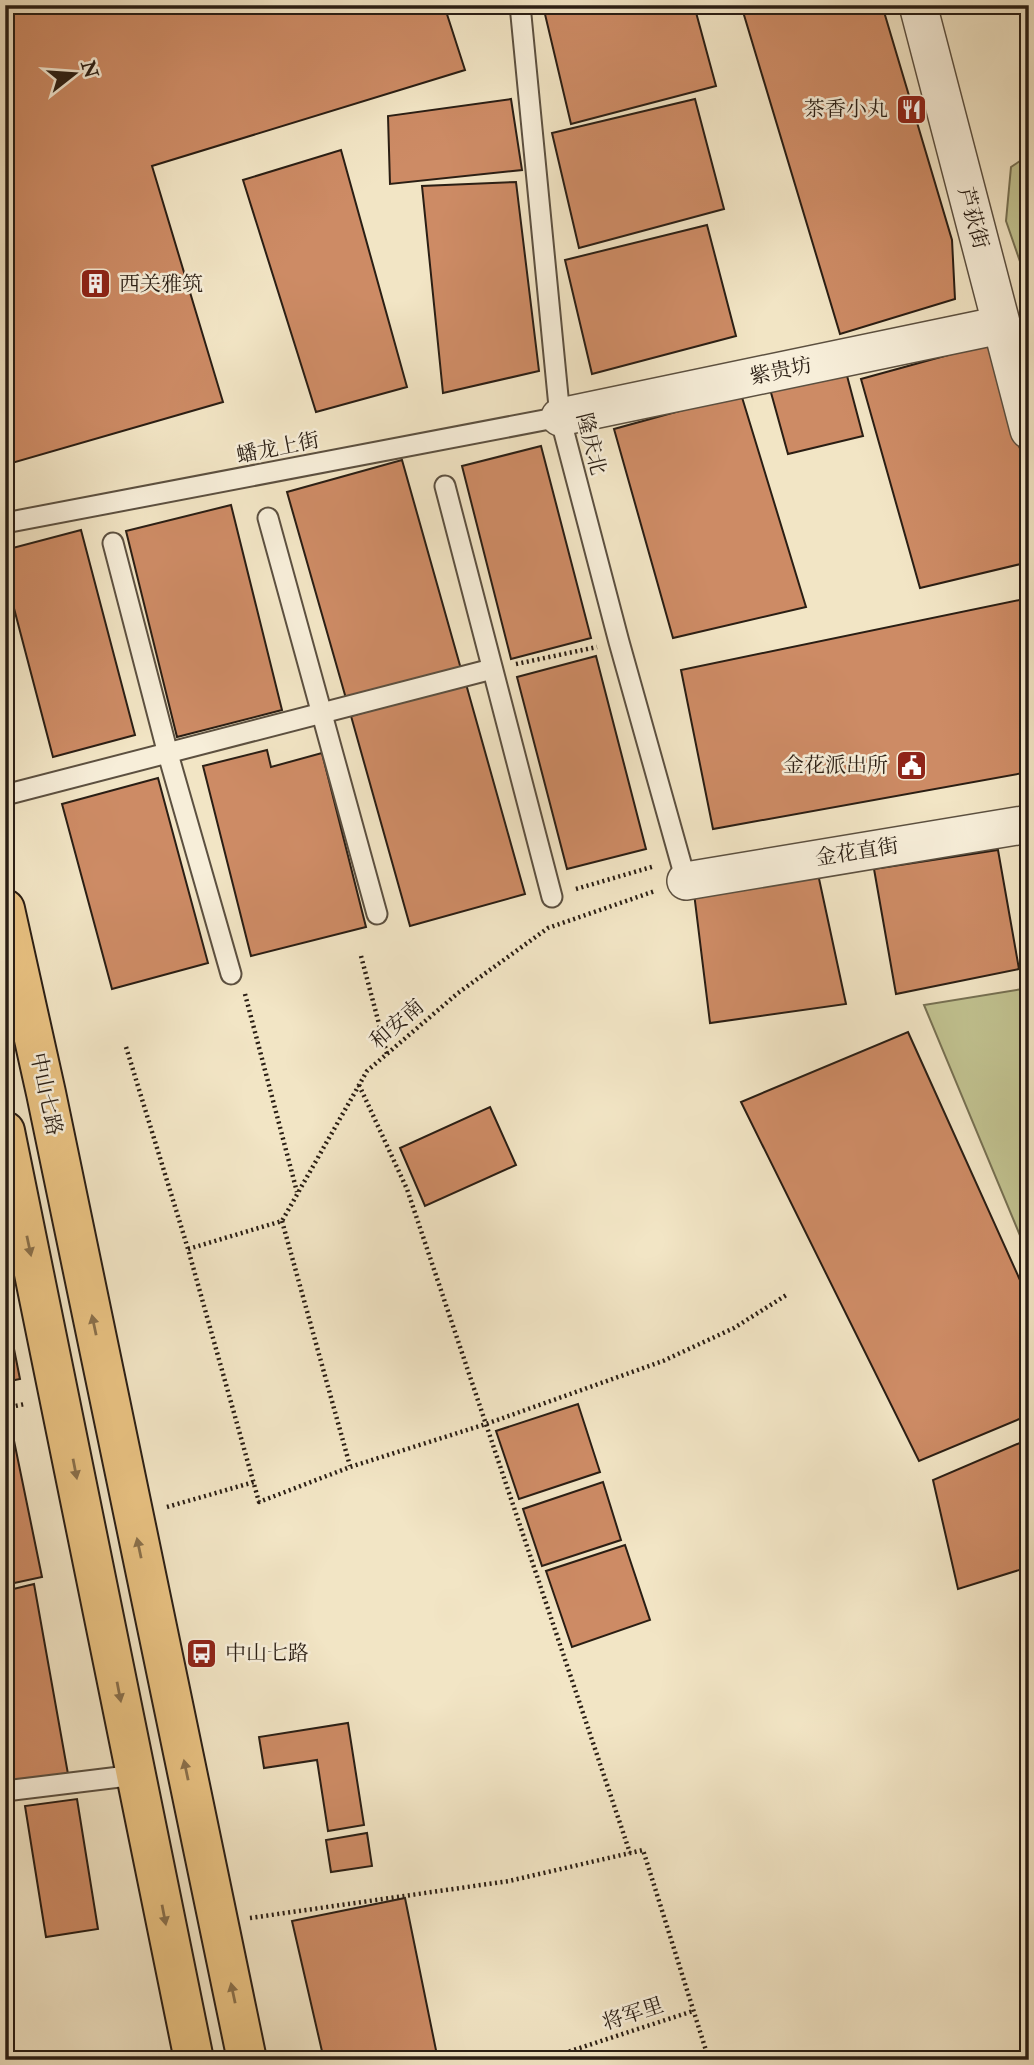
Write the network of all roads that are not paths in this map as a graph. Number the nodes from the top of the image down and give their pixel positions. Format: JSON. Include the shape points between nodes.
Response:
{"nodes":[{"id":1,"x":520,"y":5,"type":"edge"},
{"id":2,"x":918,"y":5,"type":"edge"},
{"id":3,"x":1001,"y":325,"type":"junction"},
{"id":4,"x":560,"y":417,"type":"junction"},
{"id":5,"x":1029,"y":430,"type":"edge"},
{"id":6,"x":445,"y":486,"type":"dead end"},
{"id":7,"x":268,"y":518,"type":"dead end"},
{"id":8,"x":5,"y":523,"type":"edge"},
{"id":9,"x":113,"y":543,"type":"dead end"},
{"id":10,"x":492,"y":669,"type":"junction"},
{"id":11,"x":321,"y":714,"type":"junction"},
{"id":12,"x":168,"y":754,"type":"junction"},
{"id":13,"x":5,"y":795,"type":"edge"},
{"id":14,"x":1029,"y":824,"type":"edge"},
{"id":15,"x":683,"y":870,"type":"joint"},
{"id":16,"x":552,"y":897,"type":"road end"},
{"id":17,"x":5,"y":909,"type":"edge"},
{"id":18,"x":377,"y":914,"type":"dead end"},
{"id":19,"x":231,"y":974,"type":"dead end"},
{"id":20,"x":5,"y":1131,"type":"edge"},
{"id":21,"x":136,"y":1775,"type":"junction"},
{"id":22,"x":5,"y":1791,"type":"edge"},
{"id":23,"x":194,"y":2060,"type":"edge"},
{"id":24,"x":247,"y":2060,"type":"edge"}],
"edges":[{"from":1,"to":4,"type":"lane","name":"隆庆北"},
{"from":2,"to":3,"type":"street","name":"芦荻街"},
{"from":3,"to":4,"type":"street","name":"紫贵坊"},
{"from":3,"to":5,"type":"street","name":"芦荻街"},
{"from":4,"to":8,"type":"lane","name":"蟠龙上街"},
{"from":4,"to":15,"type":"lane","name":"隆庆北"},
{"from":6,"to":10,"type":"lane"},
{"from":7,"to":11,"type":"lane"},
{"from":9,"to":12,"type":"lane"},
{"from":10,"to":11,"type":"lane"},
{"from":10,"to":16,"type":"lane"},
{"from":11,"to":12,"type":"lane"},
{"from":11,"to":18,"type":"lane"},
{"from":12,"to":13,"type":"lane"},
{"from":12,"to":19,"type":"lane"},
{"from":14,"to":15,"type":"street","name":"金花直街"},
{"from":24,"to":17,"type":"main road","name":"中山七路","one_way":true},
{"from":20,"to":21,"type":"main road","one_way":true},
{"from":21,"to":22,"type":"lane"},
{"from":21,"to":23,"type":"main road","one_way":true}]}
